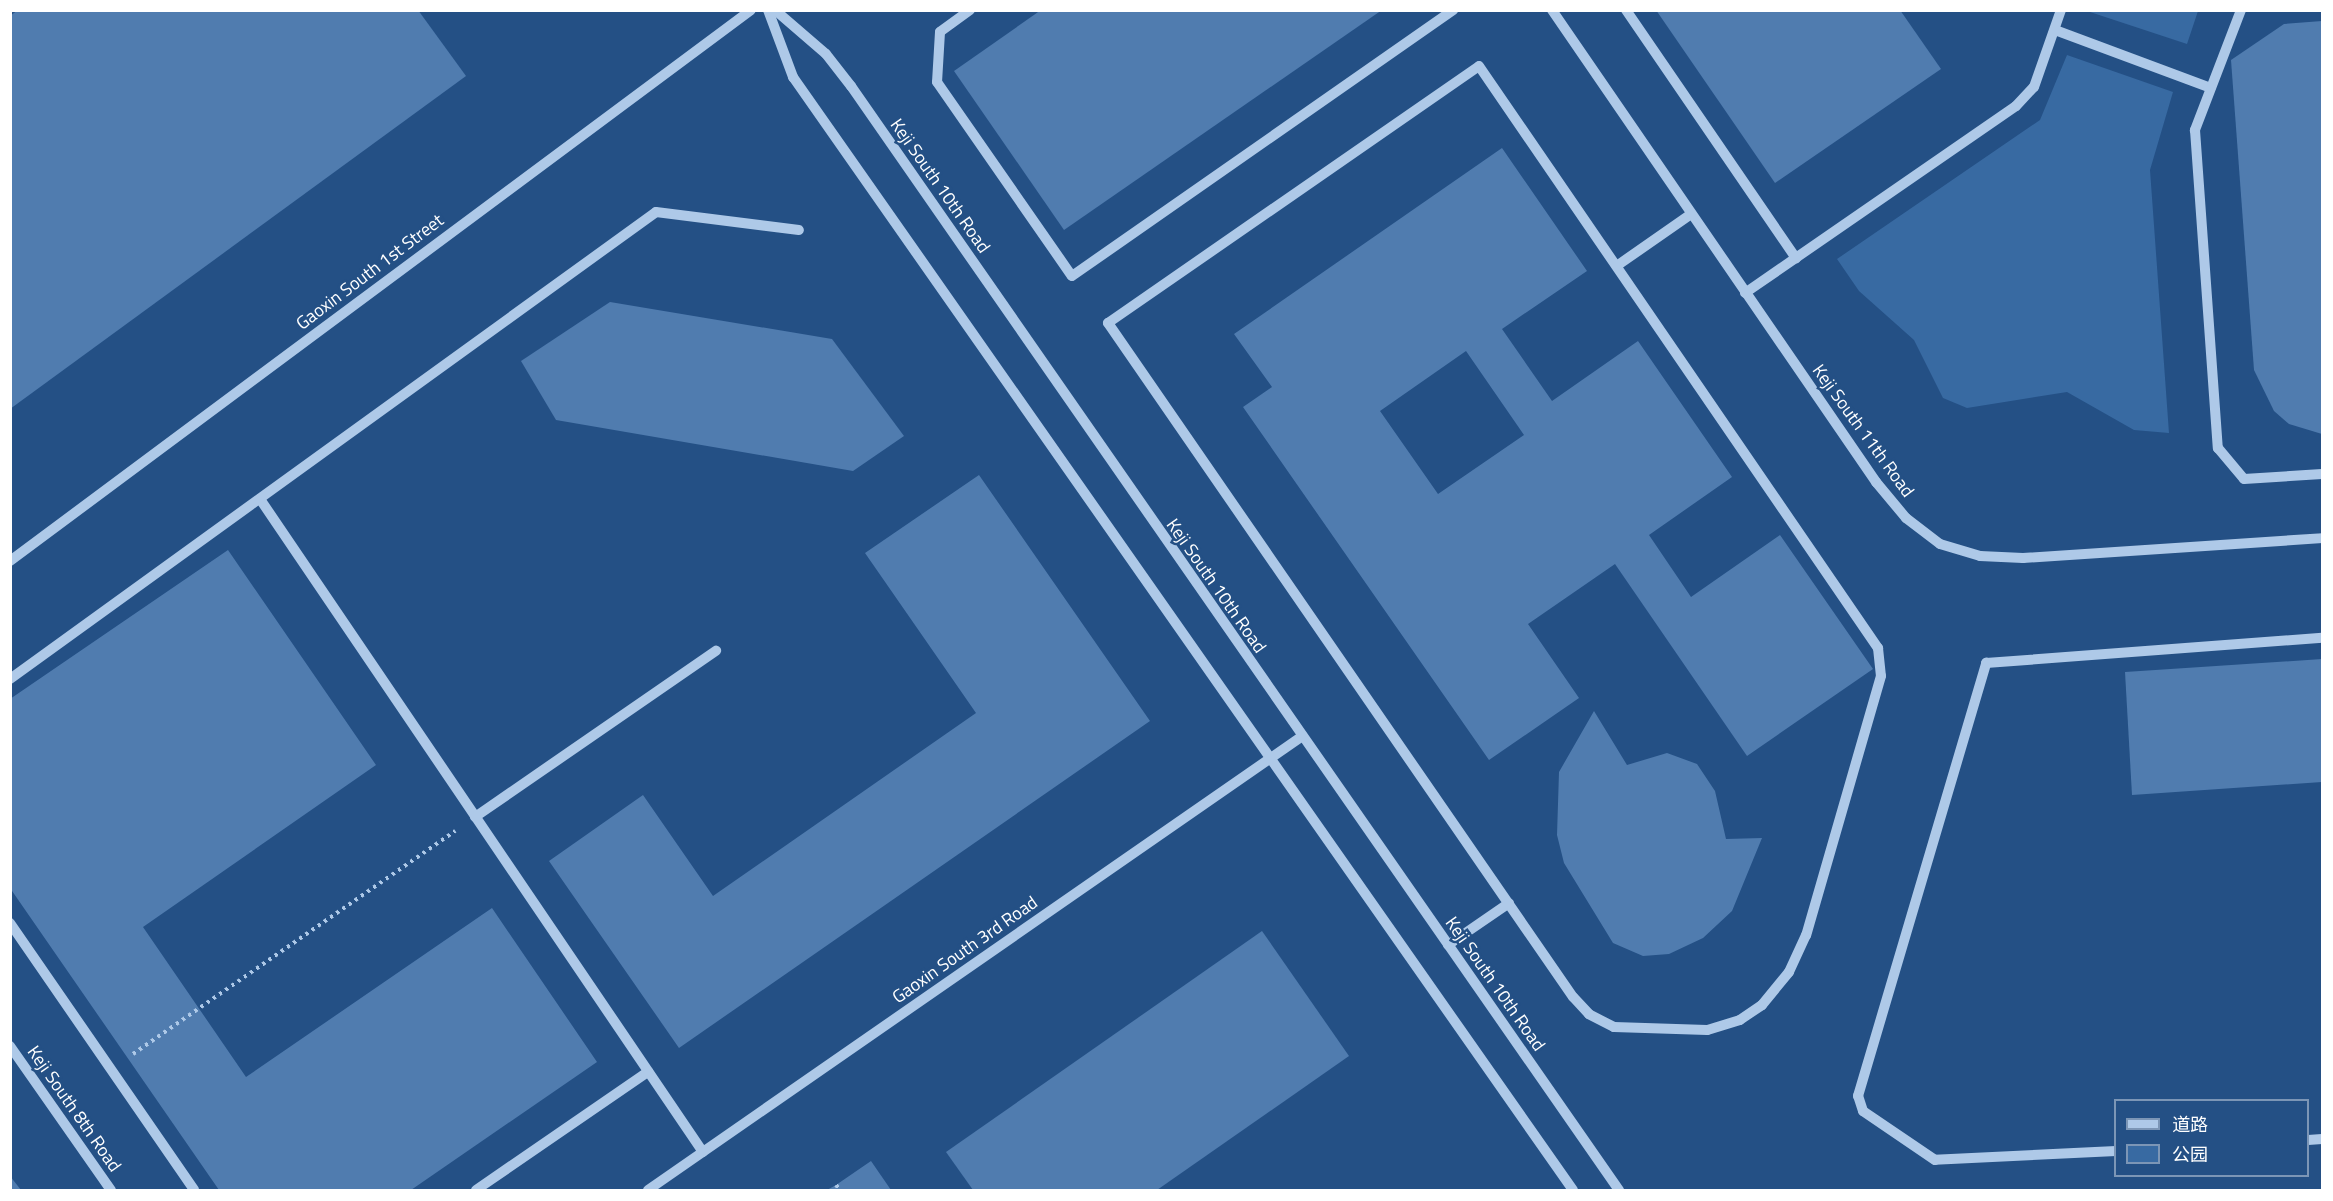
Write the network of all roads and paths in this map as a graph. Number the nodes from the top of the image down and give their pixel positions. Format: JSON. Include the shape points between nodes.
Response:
{"nodes":[{"id":1,"x":751,"y":10,"type":"edge"},
{"id":2,"x":768,"y":10,"type":"edge"},
{"id":3,"x":775,"y":10,"type":"edge"},
{"id":4,"x":970,"y":10,"type":"edge"},
{"id":5,"x":1552,"y":10,"type":"edge"},
{"id":6,"x":1626,"y":10,"type":"edge"},
{"id":7,"x":2061,"y":10,"type":"edge"},
{"id":8,"x":2241,"y":10,"type":"edge"},
{"id":9,"x":1452,"y":11,"type":"edge"},
{"id":10,"x":2055,"y":30,"type":"junction"},
{"id":11,"x":2211,"y":88,"type":"junction"},
{"id":12,"x":1691,"y":214,"type":"junction"},
{"id":13,"x":799,"y":230,"type":"dead end"},
{"id":14,"x":1796,"y":258,"type":"junction"},
{"id":15,"x":1618,"y":265,"type":"junction"},
{"id":16,"x":1745,"y":293,"type":"junction"},
{"id":17,"x":2322,"y":474,"type":"edge"},
{"id":18,"x":260,"y":499,"type":"junction"},
{"id":19,"x":2322,"y":538,"type":"edge"},
{"id":20,"x":10,"y":561,"type":"edge"},
{"id":21,"x":2322,"y":638,"type":"edge"},
{"id":22,"x":716,"y":651,"type":"dead end"},
{"id":23,"x":10,"y":679,"type":"edge"},
{"id":24,"x":1301,"y":737,"type":"junction"},
{"id":25,"x":1270,"y":759,"type":"junction"},
{"id":26,"x":475,"y":817,"type":"junction"},
{"id":27,"x":1509,"y":903,"type":"junction"},
{"id":28,"x":10,"y":923,"type":"edge"},
{"id":29,"x":1448,"y":945,"type":"junction"},
{"id":30,"x":10,"y":1046,"type":"edge"},
{"id":31,"x":111,"y":1069,"type":"junction"},
{"id":32,"x":648,"y":1072,"type":"junction"},
{"id":33,"x":2114,"y":1150,"type":"edge"},
{"id":34,"x":703,"y":1152,"type":"junction"},
{"id":35,"x":836,"y":1185,"type":"dead end"},
{"id":36,"x":111,"y":1191,"type":"edge"},
{"id":37,"x":194,"y":1191,"type":"edge"},
{"id":38,"x":476,"y":1191,"type":"edge"},
{"id":39,"x":648,"y":1191,"type":"edge"},
{"id":40,"x":840,"y":1191,"type":"edge"},
{"id":41,"x":1573,"y":1191,"type":"edge"},
{"id":42,"x":1619,"y":1191,"type":"edge"}],
"edges":[{"from":1,"to":20,"type":"street","name":"Gaoxin South 1st Street"},
{"from":2,"to":25,"type":"street","via":[[793,77]]},
{"from":3,"to":24,"type":"street","name":"Keji South 10th Road","via":[[826,54],[851,86]]},
{"from":4,"to":9,"type":"street","via":[[940,32],[937,82],[1072,276]]},
{"from":5,"to":12,"type":"street","name":"Keji South 11th Road"},
{"from":6,"to":14,"type":"street"},
{"from":7,"to":10,"type":"street"},
{"from":8,"to":11,"type":"street"},
{"from":10,"to":11,"type":"street"},
{"from":10,"to":14,"type":"street","via":[[2034,87],[2016,106]]},
{"from":11,"to":17,"type":"street","via":[[2195,130],[2218,448],[2244,479]]},
{"from":12,"to":15,"type":"street"},
{"from":12,"to":16,"type":"street","name":"Keji South 11th Road"},
{"from":13,"to":18,"type":"street","via":[[656,213]]},
{"from":14,"to":16,"type":"street"},
{"from":15,"to":27,"type":"street","via":[[1867,625],[1878,648],[1881,676],[1806,935],[1789,972],[1762,1005],[1740,1020],[1707,1030],[1647,1031],[1598,1018],[1573,997]]},
{"from":15,"to":27,"type":"street","via":[[1479,66],[1108,323]]},
{"from":16,"to":19,"type":"street","name":"Keji South 11th Road","via":[[1876,482],[1906,518],[1940,544],[1980,556],[2023,558]]},
{"from":18,"to":23,"type":"street"},
{"from":18,"to":26,"type":"street"},
{"from":21,"to":33,"type":"street","via":[[1986,663],[1858,1096],[1863,1111],[1935,1160]]},
{"from":22,"to":26,"type":"street"},
{"from":24,"to":25,"type":"street","name":"Gaoxin South 3rd Road"},
{"from":24,"to":29,"type":"street","name":"Keji South 10th Road"},
{"from":25,"to":34,"type":"street","name":"Gaoxin South 3rd Road"},
{"from":25,"to":41,"type":"street"},
{"from":26,"to":31,"type":"path"},
{"from":26,"to":32,"type":"street"},
{"from":27,"to":29,"type":"street"},
{"from":28,"to":31,"type":"street"},
{"from":29,"to":42,"type":"street","name":"Keji South 10th Road"},
{"from":30,"to":36,"type":"street","name":"Keji South 8th Road"},
{"from":31,"to":37,"type":"street"},
{"from":32,"to":34,"type":"street"},
{"from":32,"to":38,"type":"street"},
{"from":34,"to":39,"type":"street","name":"Gaoxin South 3rd Road"},
{"from":35,"to":40,"type":"path"}]}
